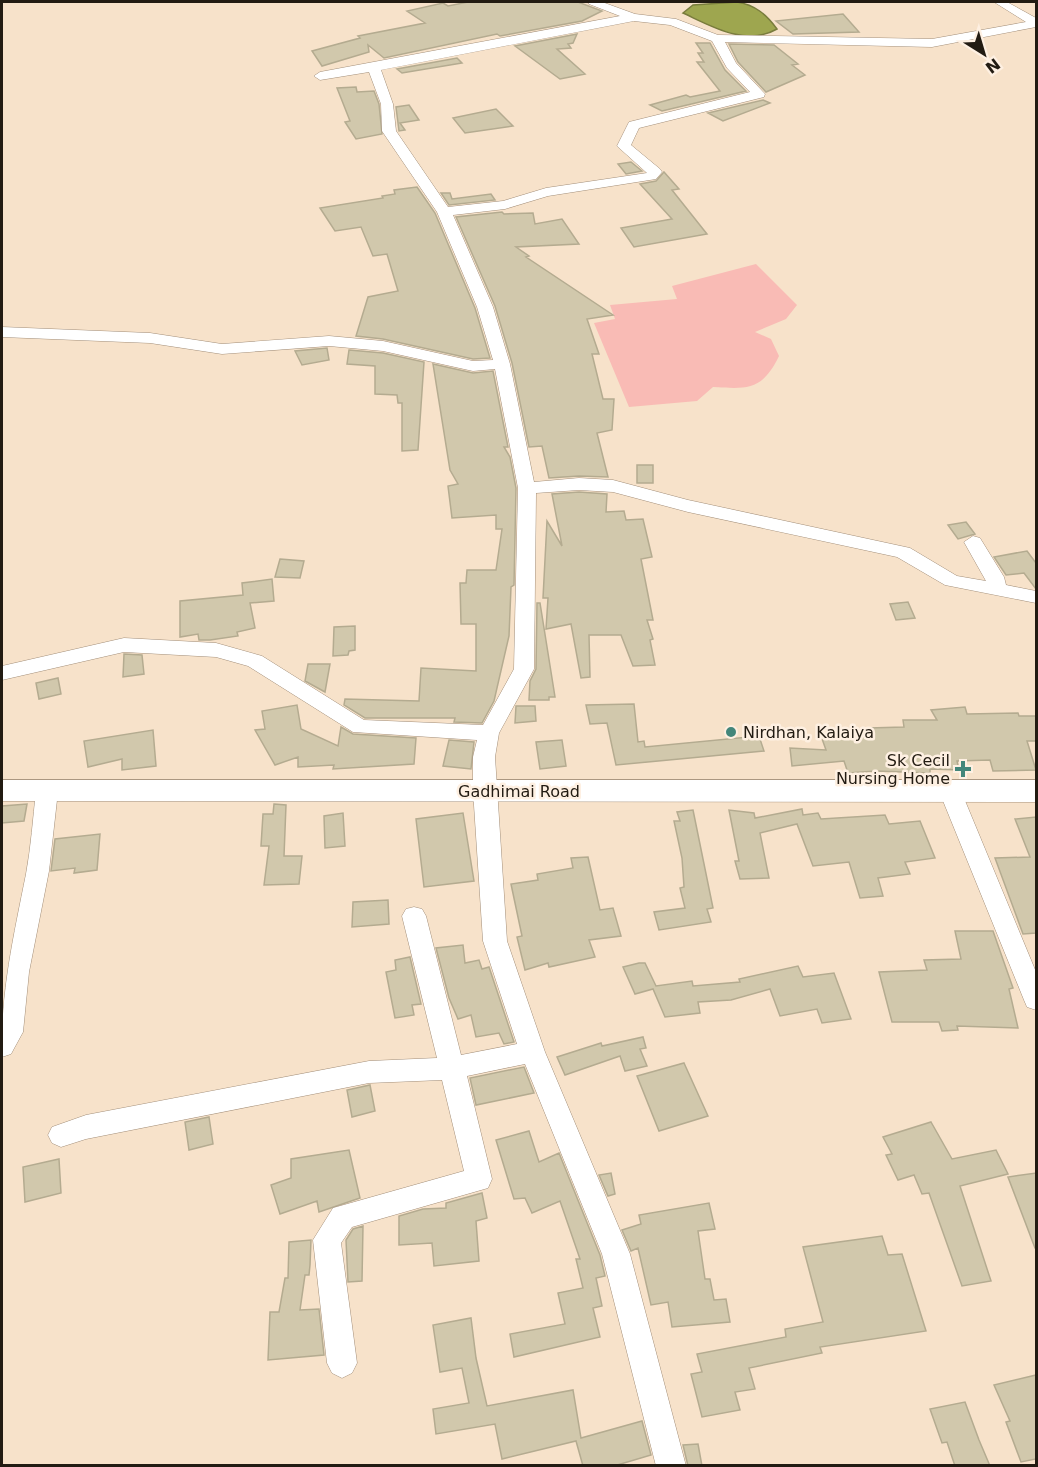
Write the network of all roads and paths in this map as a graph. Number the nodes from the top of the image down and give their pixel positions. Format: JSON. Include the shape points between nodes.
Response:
{"nodes":[{"id":1,"x":593,"y":2,"type":"edge"},
{"id":2,"x":999,"y":2,"type":"edge"},
{"id":3,"x":634,"y":17,"type":"junction"},
{"id":4,"x":1036,"y":24,"type":"edge"},
{"id":5,"x":717,"y":39,"type":"junction"},
{"id":6,"x":374,"y":68,"type":"junction"},
{"id":7,"x":320,"y":76,"type":"dead end"},
{"id":8,"x":444,"y":212,"type":"junction"},
{"id":9,"x":2,"y":332,"type":"edge"},
{"id":10,"x":502,"y":364,"type":"junction"},
{"id":11,"x":527,"y":488,"type":"junction"},
{"id":12,"x":973,"y":542,"type":"dead end"},
{"id":13,"x":998,"y":591,"type":"junction"},
{"id":14,"x":1036,"y":597,"type":"edge"},
{"id":15,"x":2,"y":673,"type":"edge"},
{"id":16,"x":489,"y":733,"type":"junction"},
{"id":17,"x":484,"y":790,"type":"junction"},
{"id":18,"x":2,"y":791,"type":"edge"},
{"id":19,"x":47,"y":791,"type":"junction"},
{"id":20,"x":950,"y":791,"type":"junction"},
{"id":21,"x":1036,"y":791,"type":"edge"},
{"id":22,"x":414,"y":916,"type":"dead end"},
{"id":23,"x":1036,"y":1000,"type":"edge"},
{"id":24,"x":2,"y":1046,"type":"edge"},
{"id":25,"x":532,"y":1052,"type":"junction"},
{"id":26,"x":452,"y":1068,"type":"junction"},
{"id":27,"x":61,"y":1135,"type":"dead end"},
{"id":28,"x":342,"y":1363,"type":"dead end"},
{"id":29,"x":671,"y":1466,"type":"edge"}],
"edges":[{"from":1,"to":3,"type":"street"},
{"from":2,"to":4,"type":"street"},
{"from":3,"to":5,"type":"street","via":[[672,22]]},
{"from":3,"to":6,"type":"street"},
{"from":4,"to":5,"type":"street","via":[[923,43]]},
{"from":5,"to":8,"type":"street","via":[[731,65],[759,94],[634,125],[624,146],[655,172],[651,176],[546,192],[505,205]]},
{"from":6,"to":7,"type":"street"},
{"from":6,"to":8,"type":"street","via":[[387,104],[389,131]]},
{"from":8,"to":10,"type":"street","via":[[484,308]]},
{"from":9,"to":10,"type":"street","via":[[150,338],[222,349],[329,341],[383,346],[473,366]]},
{"from":10,"to":11,"type":"street"},
{"from":11,"to":13,"type":"street","via":[[613,486],[903,552],[952,581]]},
{"from":11,"to":16,"type":"street","via":[[524,669]]},
{"from":12,"to":13,"type":"street","via":[[995,577]]},
{"from":13,"to":14,"type":"street"},
{"from":15,"to":16,"type":"street","via":[[124,645],[216,650],[255,661],[360,727]]},
{"from":16,"to":17,"type":"street"},
{"from":17,"to":19,"type":"street","name":"Gadhimai Road"},
{"from":17,"to":20,"type":"street","name":"Gadhimai Road"},
{"from":17,"to":25,"type":"street","via":[[495,941]]},
{"from":18,"to":19,"type":"street","name":"Gadhimai Road"},
{"from":19,"to":24,"type":"street","via":[[11,1032]]},
{"from":20,"to":21,"type":"street","name":"Gadhimai Road"},
{"from":20,"to":23,"type":"street"},
{"from":22,"to":26,"type":"street"},
{"from":25,"to":26,"type":"street"},
{"from":25,"to":29,"type":"street","via":[[616,1254]]},
{"from":26,"to":27,"type":"street","via":[[369,1072]]},
{"from":26,"to":28,"type":"street","via":[[479,1179],[343,1217],[327,1240]]}]}
